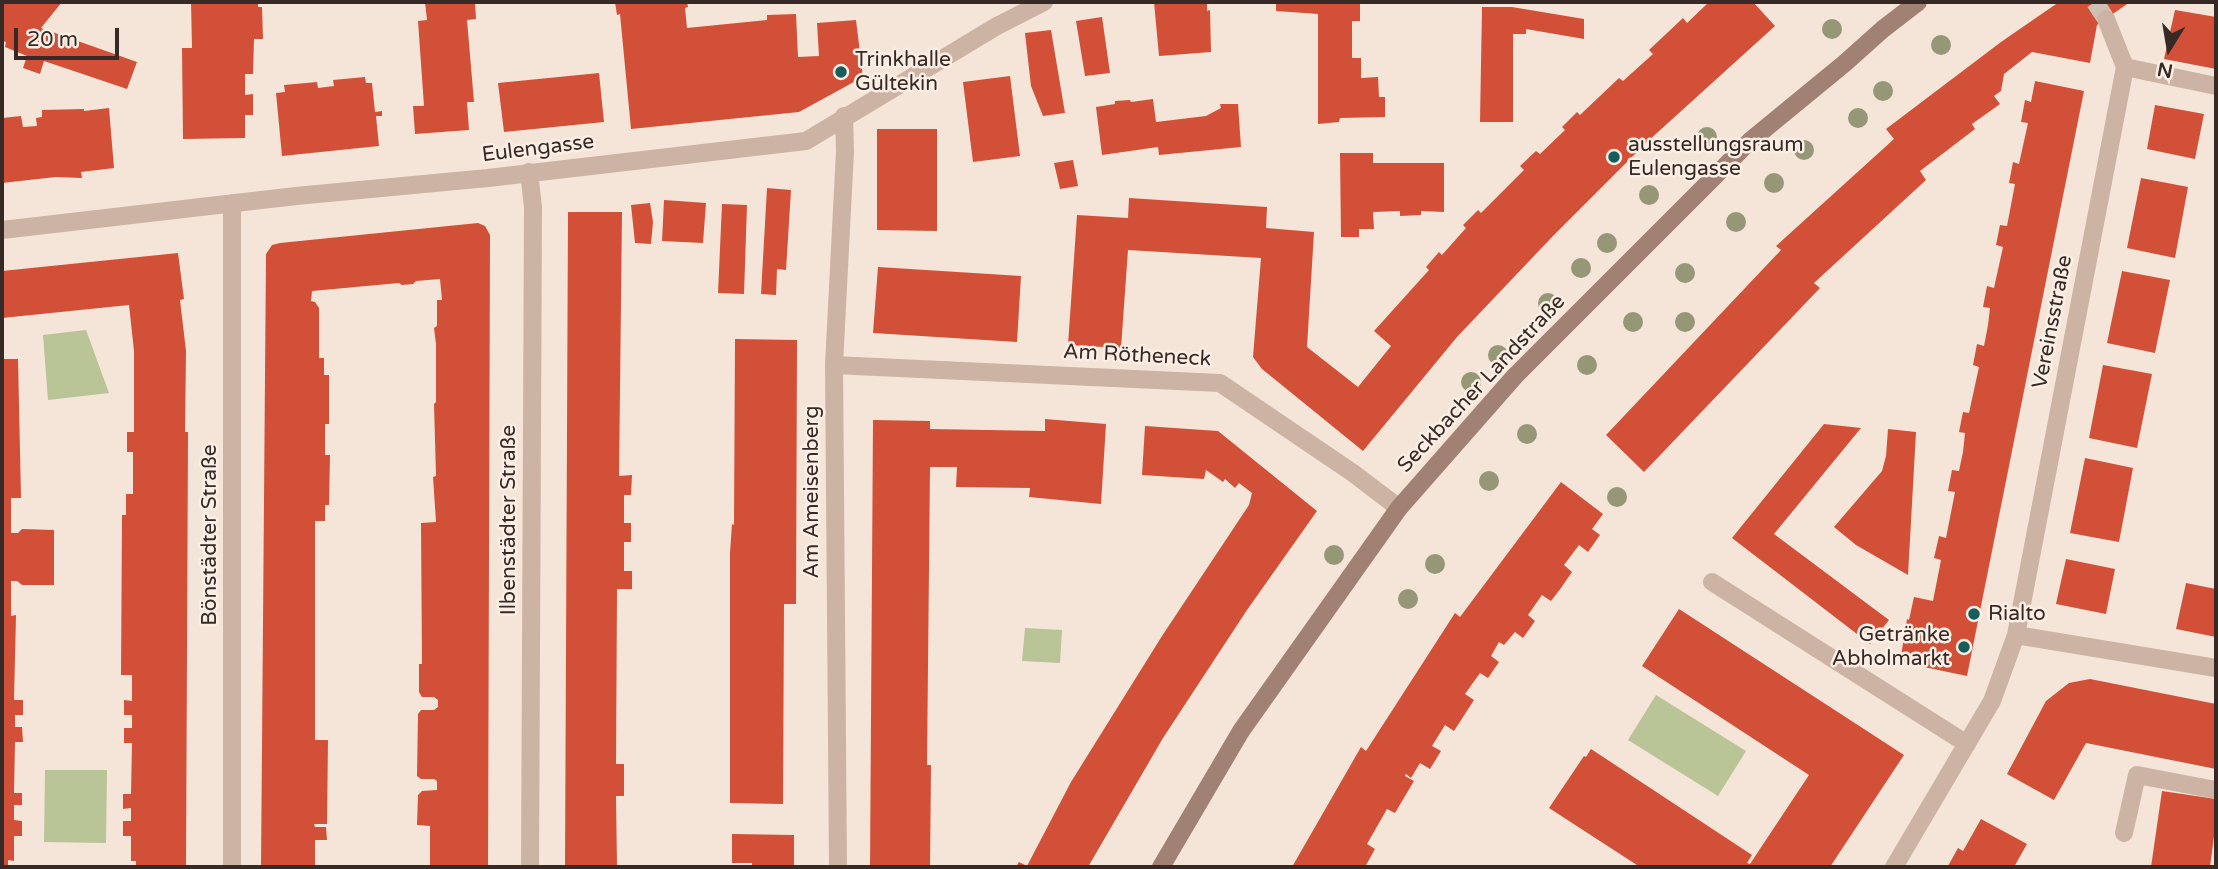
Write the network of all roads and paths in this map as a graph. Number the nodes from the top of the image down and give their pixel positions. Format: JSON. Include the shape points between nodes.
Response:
{"nodes":[{"id":1,"x":1044,"y":2,"type":"edge"},
{"id":2,"x":1918,"y":2,"type":"edge"},
{"id":3,"x":2106,"y":19,"type":"tunnel mouth"},
{"id":4,"x":2125,"y":67,"type":"junction"},
{"id":5,"x":2216,"y":86,"type":"edge"},
{"id":6,"x":844,"y":116,"type":"junction"},
{"id":7,"x":529,"y":172,"type":"junction"},
{"id":8,"x":232,"y":203,"type":"junction"},
{"id":9,"x":2,"y":230,"type":"edge"},
{"id":10,"x":834,"y":365,"type":"junction"},
{"id":11,"x":1399,"y":508,"type":"junction"},
{"id":12,"x":1712,"y":582,"type":"dead end"},
{"id":13,"x":2016,"y":635,"type":"junction"},
{"id":14,"x":2216,"y":668,"type":"edge"},
{"id":15,"x":1967,"y":744,"type":"junction"},
{"id":16,"x":2216,"y":790,"type":"edge"},
{"id":17,"x":2124,"y":833,"type":"dead end"},
{"id":18,"x":232,"y":867,"type":"edge"},
{"id":19,"x":530,"y":867,"type":"edge"},
{"id":20,"x":838,"y":867,"type":"edge"},
{"id":21,"x":1161,"y":867,"type":"edge"},
{"id":22,"x":1894,"y":867,"type":"edge"}],
"edges":[{"from":1,"to":6,"type":"street","name":"Eulengasse"},
{"from":2,"to":11,"type":"main road","name":"Seckbacher Landstraße","via":[[1750,141],[1516,376]]},
{"from":3,"to":4,"type":"street"},
{"from":4,"to":5,"type":"street"},
{"from":4,"to":13,"type":"street","name":"Vereinsstraße"},
{"from":6,"to":7,"type":"street","name":"Eulengasse","via":[[806,141]]},
{"from":6,"to":10,"type":"street","name":"Am Ameisenberg"},
{"from":7,"to":8,"type":"street","name":"Eulengasse"},
{"from":7,"to":19,"type":"street","name":"Ilbenstädter Straße","via":[[533,207]]},
{"from":8,"to":9,"type":"street","name":"Eulengasse"},
{"from":8,"to":18,"type":"street","name":"Bönstädter Straße"},
{"from":10,"to":11,"type":"street","name":"Am Rötheneck","via":[[1220,383]]},
{"from":10,"to":20,"type":"street","name":"Am Ameisenberg"},
{"from":11,"to":21,"type":"main road","name":"Seckbacher Landstraße","via":[[1241,731]]},
{"from":12,"to":15,"type":"street"},
{"from":13,"to":14,"type":"street"},
{"from":13,"to":15,"type":"street","name":"Vereinsstraße","via":[[1992,701]]},
{"from":15,"to":22,"type":"street","name":"Vereinsstraße"},
{"from":16,"to":17,"type":"street","via":[[2137,775]]}]}
